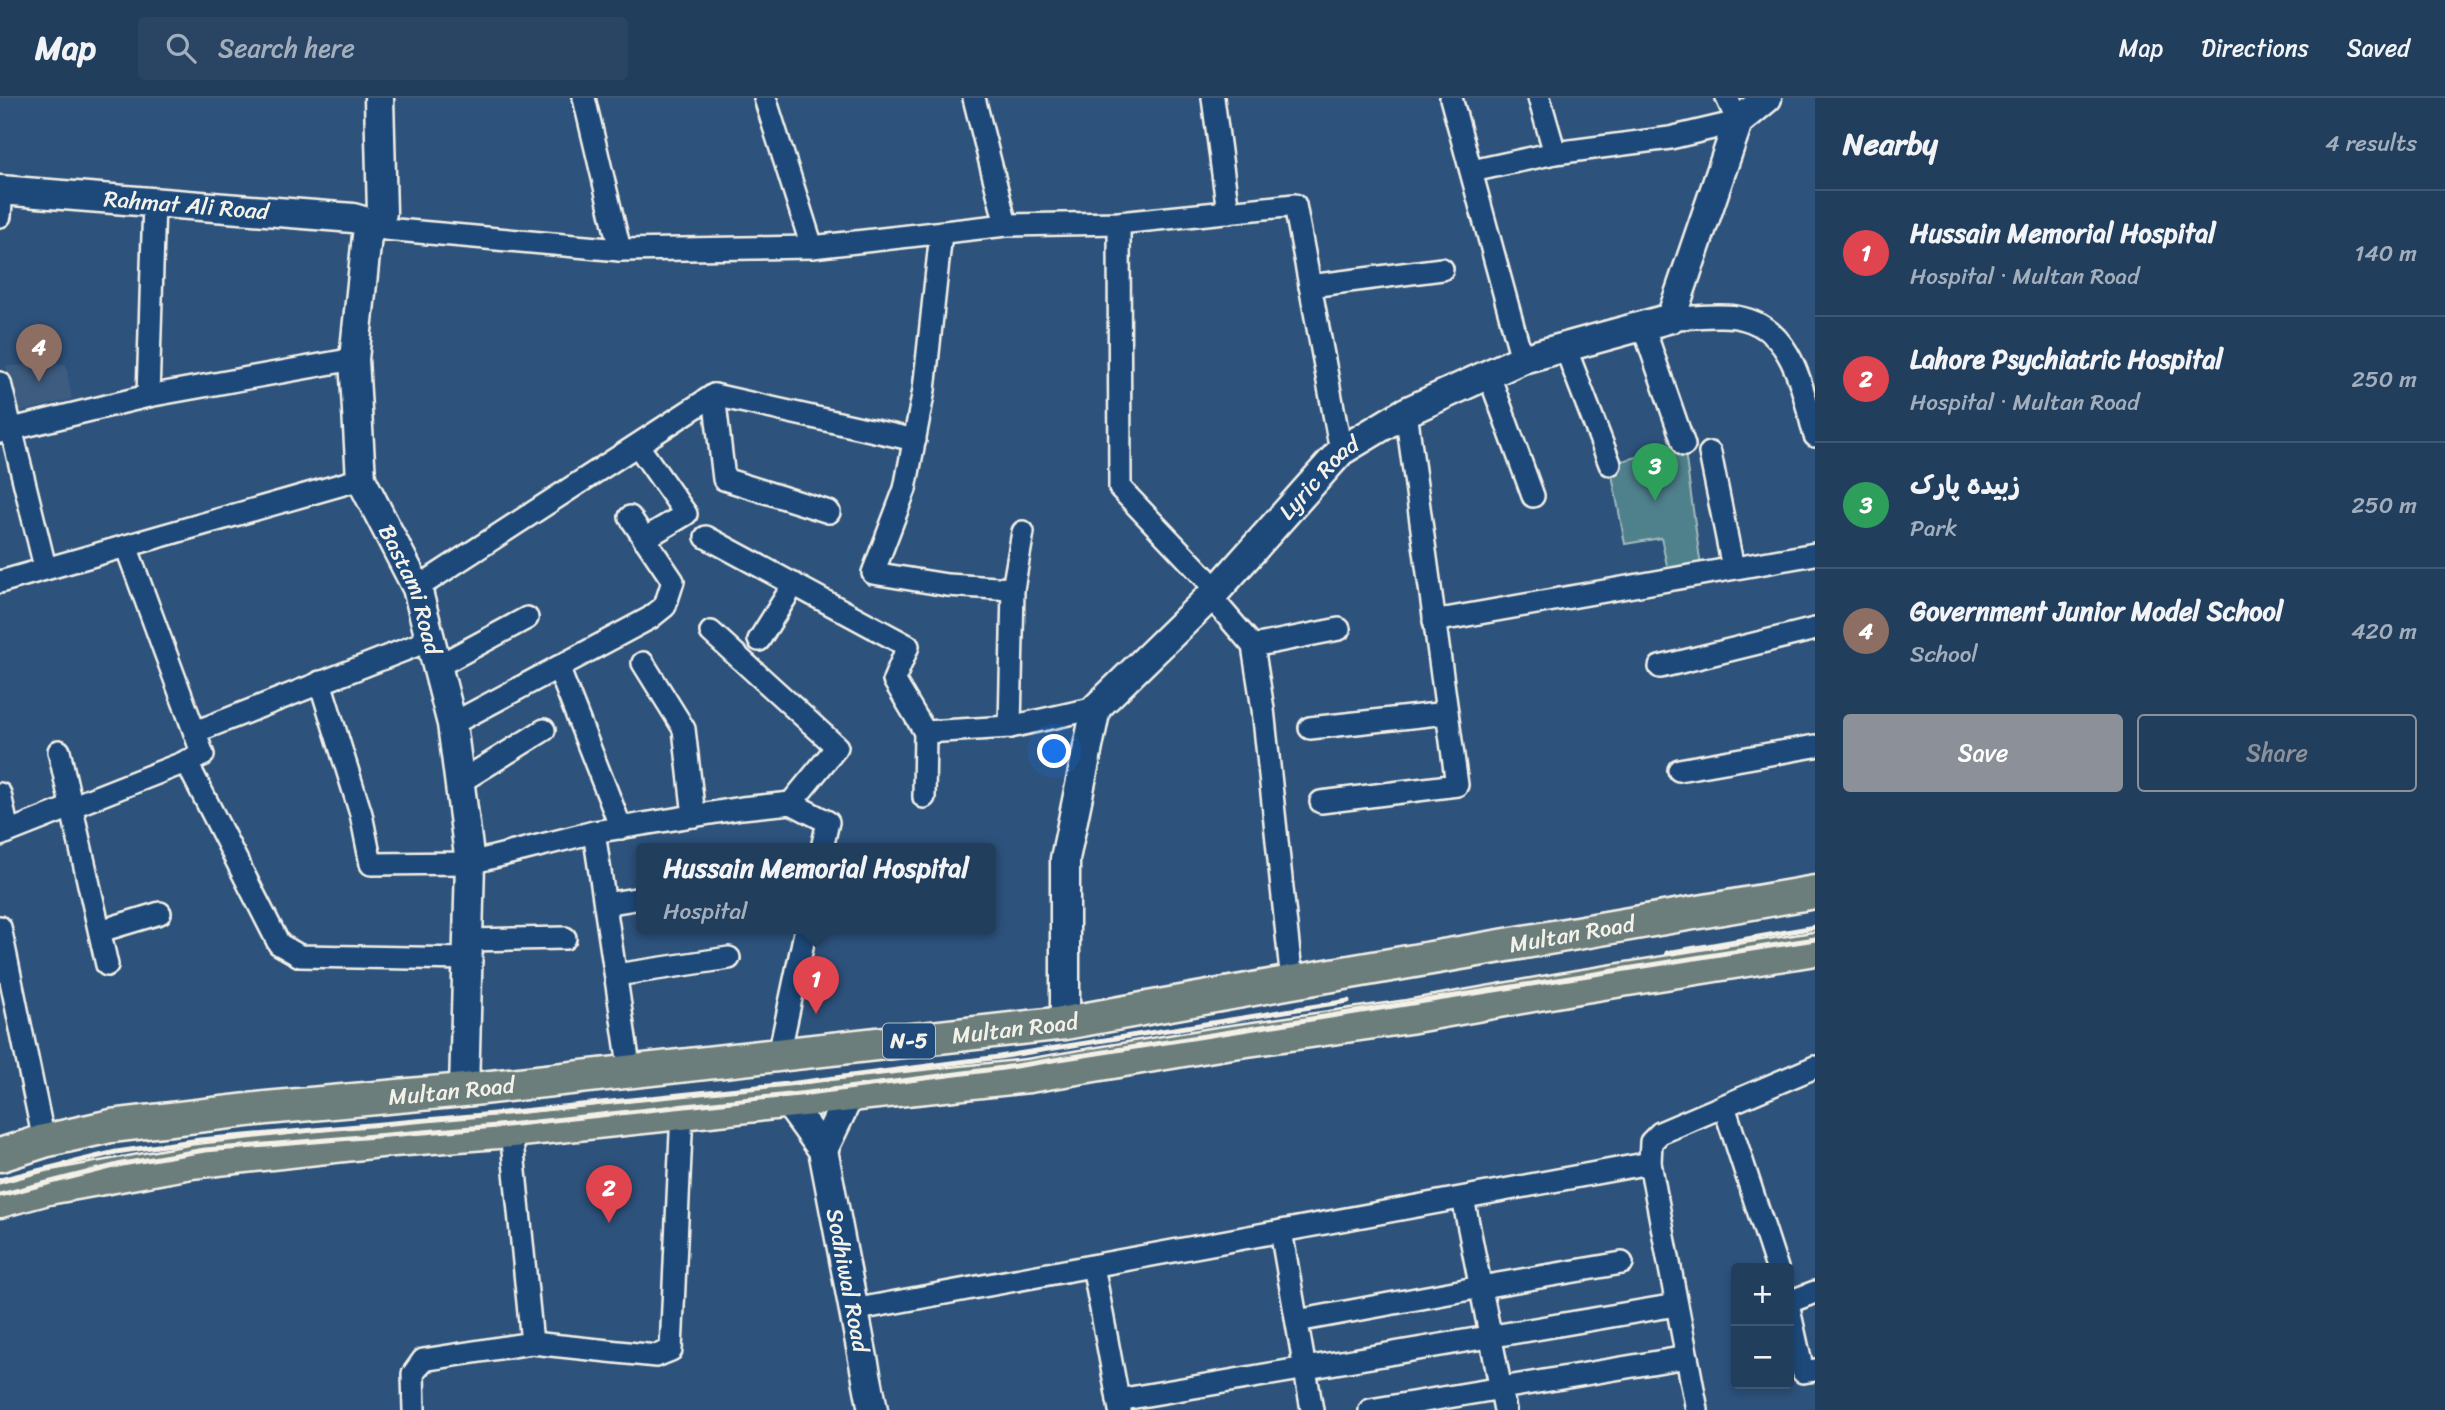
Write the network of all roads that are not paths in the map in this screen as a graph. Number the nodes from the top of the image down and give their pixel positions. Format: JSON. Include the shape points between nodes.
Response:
{"nodes":[{"id":1,"x":379,"y":98,"type":"edge"},
{"id":2,"x":584,"y":98,"type":"edge"},
{"id":3,"x":765,"y":98,"type":"edge"},
{"id":4,"x":974,"y":98,"type":"edge"},
{"id":5,"x":1213,"y":98,"type":"edge"},
{"id":6,"x":1451,"y":98,"type":"edge"},
{"id":7,"x":1539,"y":98,"type":"edge"},
{"id":8,"x":1768,"y":98,"type":"edge"},
{"id":9,"x":1732,"y":110,"type":"edge"},
{"id":10,"x":1555,"y":153,"type":"junction"},
{"id":11,"x":1472,"y":171,"type":"junction"},
{"id":12,"x":1,"y":199,"type":"edge"},
{"id":13,"x":154,"y":202,"type":"junction"},
{"id":14,"x":1228,"y":212,"type":"junction"},
{"id":15,"x":1119,"y":223,"type":"junction"},
{"id":16,"x":374,"y":224,"type":"junction"},
{"id":17,"x":1006,"y":225,"type":"junction"},
{"id":18,"x":941,"y":233,"type":"junction"},
{"id":19,"x":812,"y":247,"type":"junction"},
{"id":20,"x":620,"y":250,"type":"junction"},
{"id":21,"x":1442,"y":269,"type":"dead end"},
{"id":22,"x":1310,"y":286,"type":"junction"},
{"id":23,"x":1671,"y":318,"type":"junction"},
{"id":24,"x":1643,"y":326,"type":"junction"},
{"id":25,"x":1565,"y":347,"type":"junction"},
{"id":26,"x":354,"y":359,"type":"junction"},
{"id":27,"x":1522,"y":359,"type":"junction"},
{"id":28,"x":1489,"y":374,"type":"junction"},
{"id":29,"x":0,"y":383,"type":"edge"},
{"id":30,"x":714,"y":395,"type":"junction"},
{"id":31,"x":148,"y":396,"type":"junction"},
{"id":32,"x":1406,"y":412,"type":"junction"},
{"id":33,"x":6,"y":430,"type":"edge"},
{"id":34,"x":1815,"y":436,"type":"edge"},
{"id":35,"x":915,"y":440,"type":"junction"},
{"id":36,"x":1684,"y":445,"type":"dead end"},
{"id":37,"x":638,"y":446,"type":"junction"},
{"id":38,"x":1341,"y":451,"type":"junction"},
{"id":39,"x":1710,"y":453,"type":"dead end"},
{"id":40,"x":1610,"y":464,"type":"dead end"},
{"id":41,"x":361,"y":479,"type":"junction"},
{"id":42,"x":1533,"y":496,"type":"dead end"},
{"id":43,"x":829,"y":512,"type":"dead end"},
{"id":44,"x":630,"y":517,"type":"dead end"},
{"id":45,"x":1023,"y":531,"type":"dead end"},
{"id":46,"x":706,"y":537,"type":"dead end"},
{"id":47,"x":645,"y":539,"type":"junction"},
{"id":48,"x":126,"y":546,"type":"junction"},
{"id":49,"x":1815,"y":554,"type":"edge"},
{"id":50,"x":45,"y":567,"type":"junction"},
{"id":51,"x":1733,"y":568,"type":"junction"},
{"id":52,"x":0,"y":582,"type":"edge"},
{"id":53,"x":794,"y":584,"type":"junction"},
{"id":54,"x":417,"y":588,"type":"junction"},
{"id":55,"x":1013,"y":589,"type":"junction"},
{"id":56,"x":1213,"y":593,"type":"junction"},
{"id":57,"x":527,"y":618,"type":"dead end"},
{"id":58,"x":1434,"y":621,"type":"junction"},
{"id":59,"x":1339,"y":629,"type":"dead end"},
{"id":60,"x":1815,"y":629,"type":"edge"},
{"id":61,"x":710,"y":632,"type":"dead end"},
{"id":62,"x":759,"y":639,"type":"dead end"},
{"id":63,"x":1253,"y":646,"type":"junction"},
{"id":64,"x":433,"y":654,"type":"junction"},
{"id":65,"x":643,"y":663,"type":"dead end"},
{"id":66,"x":558,"y":667,"type":"junction"},
{"id":67,"x":1660,"y":667,"type":"dead end"},
{"id":68,"x":320,"y":682,"type":"junction"},
{"id":69,"x":1096,"y":708,"type":"junction"},
{"id":70,"x":1447,"y":713,"type":"junction"},
{"id":71,"x":452,"y":724,"type":"junction"},
{"id":72,"x":1010,"y":727,"type":"junction"},
{"id":73,"x":1310,"y":728,"type":"dead end"},
{"id":74,"x":544,"y":730,"type":"dead end"},
{"id":75,"x":195,"y":732,"type":"junction"},
{"id":76,"x":925,"y":733,"type":"junction"},
{"id":77,"x":1815,"y":746,"type":"edge"},
{"id":78,"x":59,"y":751,"type":"dead end"},
{"id":79,"x":186,"y":761,"type":"junction"},
{"id":80,"x":1679,"y":770,"type":"dead end"},
{"id":81,"x":460,"y":782,"type":"junction"},
{"id":82,"x":0,"y":794,"type":"edge"},
{"id":83,"x":924,"y":797,"type":"dead end"},
{"id":84,"x":1321,"y":802,"type":"dead end"},
{"id":85,"x":791,"y":803,"type":"junction"},
{"id":86,"x":73,"y":806,"type":"junction"},
{"id":87,"x":694,"y":816,"type":"junction"},
{"id":88,"x":621,"y":828,"type":"junction"},
{"id":89,"x":594,"y":832,"type":"junction"},
{"id":90,"x":4,"y":833,"type":"edge"},
{"id":91,"x":823,"y":843,"type":"edge"},
{"id":92,"x":470,"y":863,"type":"junction"},
{"id":93,"x":1815,"y":892,"type":"edge"},
{"id":94,"x":636,"y":899,"type":"edge"},
{"id":95,"x":605,"y":904,"type":"junction"},
{"id":96,"x":160,"y":913,"type":"dead end"},
{"id":97,"x":0,"y":927,"type":"edge"},
{"id":98,"x":100,"y":931,"type":"junction"},
{"id":99,"x":805,"y":934,"type":"edge"},
{"id":100,"x":565,"y":938,"type":"dead end"},
{"id":101,"x":1815,"y":949,"type":"edge"},
{"id":102,"x":468,"y":950,"type":"junction"},
{"id":103,"x":729,"y":958,"type":"dead end"},
{"id":104,"x":107,"y":965,"type":"dead end"},
{"id":105,"x":615,"y":975,"type":"junction"},
{"id":106,"x":1292,"y":982,"type":"junction"},
{"id":107,"x":1065,"y":1023,"type":"junction"},
{"id":108,"x":779,"y":1055,"type":"junction"},
{"id":109,"x":630,"y":1072,"type":"junction"},
{"id":110,"x":1814,"y":1072,"type":"edge"},
{"id":111,"x":464,"y":1090,"type":"junction"},
{"id":112,"x":853,"y":1095,"type":"junction"},
{"id":113,"x":785,"y":1102,"type":"junction"},
{"id":114,"x":1724,"y":1106,"type":"junction"},
{"id":115,"x":266,"y":1108,"type":"junction"},
{"id":116,"x":682,"y":1112,"type":"junction"},
{"id":117,"x":511,"y":1131,"type":"junction"},
{"id":118,"x":44,"y":1140,"type":"junction"},
{"id":119,"x":823,"y":1150,"type":"junction"},
{"id":120,"x":270,"y":1152,"type":"junction"},
{"id":121,"x":0,"y":1155,"type":"edge"},
{"id":122,"x":1650,"y":1163,"type":"junction"},
{"id":123,"x":1463,"y":1198,"type":"junction"},
{"id":124,"x":0,"y":1201,"type":"edge"},
{"id":125,"x":1281,"y":1231,"type":"junction"},
{"id":126,"x":1775,"y":1263,"type":"edge"},
{"id":127,"x":1622,"y":1264,"type":"dead end"},
{"id":128,"x":1093,"y":1266,"type":"junction"},
{"id":129,"x":1481,"y":1287,"type":"junction"},
{"id":130,"x":1815,"y":1292,"type":"edge"},
{"id":131,"x":1794,"y":1300,"type":"edge"},
{"id":132,"x":1676,"y":1305,"type":"junction"},
{"id":133,"x":853,"y":1310,"type":"junction"},
{"id":134,"x":1297,"y":1321,"type":"junction"},
{"id":135,"x":1793,"y":1326,"type":"edge"},
{"id":136,"x":1490,"y":1336,"type":"junction"},
{"id":137,"x":532,"y":1343,"type":"junction"},
{"id":138,"x":1687,"y":1357,"type":"junction"},
{"id":139,"x":1304,"y":1367,"type":"junction"},
{"id":140,"x":1815,"y":1370,"type":"edge"},
{"id":141,"x":1500,"y":1387,"type":"junction"},
{"id":142,"x":1119,"y":1405,"type":"edge"},
{"id":143,"x":414,"y":1410,"type":"edge"},
{"id":144,"x":873,"y":1410,"type":"edge"},
{"id":145,"x":1312,"y":1410,"type":"edge"},
{"id":146,"x":1370,"y":1410,"type":"edge"},
{"id":147,"x":1505,"y":1410,"type":"edge"},
{"id":148,"x":1697,"y":1410,"type":"edge"}],
"edges":[{"from":1,"to":16,"type":"street","name":"Bastami Road","via":[[382,213]]},
{"from":2,"to":20,"type":"street"},
{"from":3,"to":19,"type":"street"},
{"from":4,"to":17,"type":"street"},
{"from":5,"to":14,"type":"street"},
{"from":6,"to":11,"type":"street"},
{"from":7,"to":10,"type":"street"},
{"from":8,"to":9,"type":"street"},
{"from":9,"to":10,"type":"street","via":[[1670,138]]},
{"from":9,"to":23,"type":"street"},
{"from":10,"to":11,"type":"street"},
{"from":11,"to":27,"type":"street"},
{"from":12,"to":13,"type":"street","name":"Rahmat Ali Road"},
{"from":13,"to":16,"type":"street","name":"Rahmat Ali Road","via":[[353,218]]},
{"from":13,"to":31,"type":"street"},
{"from":14,"to":15,"type":"street"},
{"from":14,"to":22,"type":"street","via":[[1296,205]]},
{"from":15,"to":17,"type":"street"},
{"from":15,"to":56,"type":"street","via":[[1120,488]]},
{"from":16,"to":20,"type":"street","via":[[385,229]]},
{"from":16,"to":26,"type":"street","name":"Bastami Road","via":[[367,236]]},
{"from":17,"to":18,"type":"street"},
{"from":18,"to":19,"type":"street"},
{"from":18,"to":35,"type":"street"},
{"from":19,"to":20,"type":"street"},
{"from":21,"to":22,"type":"street"},
{"from":22,"to":38,"type":"street"},
{"from":23,"to":24,"type":"street","name":"Lyric Road"},
{"from":23,"to":34,"type":"street","via":[[1735,317],[1772,333],[1796,368]]},
{"from":24,"to":25,"type":"street","name":"Lyric Road"},
{"from":24,"to":36,"type":"street"},
{"from":25,"to":27,"type":"street","name":"Lyric Road"},
{"from":25,"to":40,"type":"street"},
{"from":26,"to":31,"type":"street"},
{"from":26,"to":41,"type":"street","name":"Bastami Road"},
{"from":27,"to":28,"type":"street","name":"Lyric Road"},
{"from":28,"to":32,"type":"street","name":"Lyric Road"},
{"from":28,"to":42,"type":"street"},
{"from":29,"to":33,"type":"street"},
{"from":30,"to":35,"type":"street"},
{"from":30,"to":37,"type":"street"},
{"from":30,"to":43,"type":"street","via":[[724,479]]},
{"from":31,"to":33,"type":"street"},
{"from":32,"to":38,"type":"street","name":"Lyric Road"},
{"from":32,"to":58,"type":"street"},
{"from":33,"to":50,"type":"street"},
{"from":35,"to":55,"type":"street","via":[[905,489],[873,573],[947,585]]},
{"from":37,"to":47,"type":"street","via":[[686,514]]},
{"from":37,"to":54,"type":"street"},
{"from":38,"to":56,"type":"street","name":"Lyric Road"},
{"from":39,"to":51,"type":"street"},
{"from":41,"to":48,"type":"street"},
{"from":41,"to":54,"type":"street","name":"Bastami Road"},
{"from":44,"to":47,"type":"street"},
{"from":45,"to":55,"type":"street"},
{"from":46,"to":53,"type":"street"},
{"from":47,"to":66,"type":"street","via":[[673,581],[664,607]]},
{"from":48,"to":50,"type":"street"},
{"from":48,"to":75,"type":"street"},
{"from":49,"to":51,"type":"street"},
{"from":50,"to":52,"type":"street"},
{"from":51,"to":58,"type":"street"},
{"from":53,"to":62,"type":"street"},
{"from":53,"to":76,"type":"street","via":[[908,646],[894,680]]},
{"from":54,"to":64,"type":"street","name":"Bastami Road"},
{"from":55,"to":72,"type":"street"},
{"from":56,"to":63,"type":"street"},
{"from":56,"to":69,"type":"street","name":"Lyric Road"},
{"from":57,"to":64,"type":"street"},
{"from":58,"to":70,"type":"street"},
{"from":59,"to":63,"type":"street"},
{"from":60,"to":67,"type":"street"},
{"from":61,"to":85,"type":"street","via":[[838,747]]},
{"from":63,"to":106,"type":"street"},
{"from":64,"to":68,"type":"street"},
{"from":64,"to":71,"type":"street","name":"Bastami Road"},
{"from":65,"to":87,"type":"street","via":[[684,729]]},
{"from":66,"to":71,"type":"street"},
{"from":66,"to":88,"type":"street"},
{"from":68,"to":75,"type":"street"},
{"from":68,"to":92,"type":"street","via":[[361,814],[371,864]]},
{"from":69,"to":72,"type":"street"},
{"from":69,"to":107,"type":"street","via":[[1065,859]]},
{"from":70,"to":73,"type":"street"},
{"from":70,"to":84,"type":"street","via":[[1457,785]]},
{"from":71,"to":81,"type":"street","name":"Bastami Road"},
{"from":72,"to":76,"type":"street"},
{"from":74,"to":81,"type":"street"},
{"from":75,"to":79,"type":"street","via":[[203,755]]},
{"from":76,"to":83,"type":"street"},
{"from":77,"to":80,"type":"street"},
{"from":78,"to":86,"type":"street"},
{"from":79,"to":86,"type":"street"},
{"from":79,"to":102,"type":"street","via":[[279,944],[300,956]]},
{"from":81,"to":92,"type":"street","name":"Bastami Road"},
{"from":82,"to":90,"type":"street"},
{"from":85,"to":87,"type":"street"},
{"from":85,"to":91,"type":"street","via":[[828,822]]},
{"from":86,"to":90,"type":"street"},
{"from":86,"to":98,"type":"street"},
{"from":87,"to":88,"type":"street"},
{"from":88,"to":89,"type":"street"},
{"from":89,"to":92,"type":"street"},
{"from":89,"to":95,"type":"street"},
{"from":92,"to":102,"type":"street","name":"Bastami Road"},
{"from":93,"to":106,"type":"main road","name":"Multan Road","number":"N-5"},
{"from":94,"to":95,"type":"street"},
{"from":95,"to":105,"type":"street"},
{"from":96,"to":98,"type":"street"},
{"from":97,"to":118,"type":"street"},
{"from":98,"to":104,"type":"street"},
{"from":99,"to":108,"type":"street"},
{"from":100,"to":102,"type":"street"},
{"from":101,"to":112,"type":"main road","name":"Multan Road","number":"N-5","via":[[1029,1076]]},
{"from":102,"to":111,"type":"street","name":"Bastami Road"},
{"from":103,"to":105,"type":"street"},
{"from":105,"to":109,"type":"street"},
{"from":106,"to":107,"type":"main road","name":"Multan Road","number":"N-5"},
{"from":107,"to":108,"type":"main road","name":"Multan Road","number":"N-5"},
{"from":108,"to":109,"type":"main road","name":"Multan Road","number":"N-5"},
{"from":109,"to":111,"type":"main road","name":"Multan Road","number":"N-5"},
{"from":110,"to":114,"type":"street"},
{"from":111,"to":115,"type":"main road","name":"Multan Road","number":"N-5"},
{"from":112,"to":113,"type":"main road","name":"Multan Road","number":"N-5"},
{"from":112,"to":119,"type":"street"},
{"from":113,"to":116,"type":"main road","name":"Multan Road","number":"N-5"},
{"from":113,"to":119,"type":"street","name":"Sodhiwal Road"},
{"from":114,"to":122,"type":"street","via":[[1660,1133],[1651,1142]]},
{"from":114,"to":126,"type":"street"},
{"from":115,"to":118,"type":"main road","name":"Multan Road","number":"N-5","via":[[111,1126]]},
{"from":115,"to":120,"type":"main road"},
{"from":116,"to":117,"type":"main road","name":"Multan Road","number":"N-5"},
{"from":116,"to":137,"type":"street","via":[[671,1350],[656,1356]]},
{"from":117,"to":120,"type":"main road","name":"Multan Road","number":"N-5"},
{"from":117,"to":137,"type":"street"},
{"from":118,"to":121,"type":"main road","name":"Multan Road","number":"N-5"},
{"from":119,"to":133,"type":"street","name":"Sodhiwal Road"},
{"from":120,"to":124,"type":"main road","name":"Multan Road","number":"N-5","via":[[126,1173]]},
{"from":122,"to":123,"type":"street"},
{"from":122,"to":132,"type":"street"},
{"from":123,"to":125,"type":"street"},
{"from":123,"to":129,"type":"street"},
{"from":125,"to":128,"type":"street"},
{"from":125,"to":134,"type":"street"},
{"from":127,"to":129,"type":"street"},
{"from":128,"to":133,"type":"street"},
{"from":128,"to":142,"type":"street"},
{"from":129,"to":134,"type":"street"},
{"from":129,"to":136,"type":"street"},
{"from":130,"to":131,"type":"street"},
{"from":132,"to":136,"type":"street"},
{"from":132,"to":138,"type":"street"},
{"from":133,"to":144,"type":"street","name":"Sodhiwal Road"},
{"from":134,"to":139,"type":"street"},
{"from":135,"to":140,"type":"street","via":[[1803,1372]]},
{"from":136,"to":139,"type":"street"},
{"from":136,"to":141,"type":"street"},
{"from":137,"to":143,"type":"street","via":[[423,1360],[413,1374]]},
{"from":138,"to":141,"type":"street"},
{"from":138,"to":148,"type":"street"},
{"from":139,"to":142,"type":"street"},
{"from":139,"to":145,"type":"street"},
{"from":141,"to":146,"type":"street"},
{"from":141,"to":147,"type":"street"}]}
